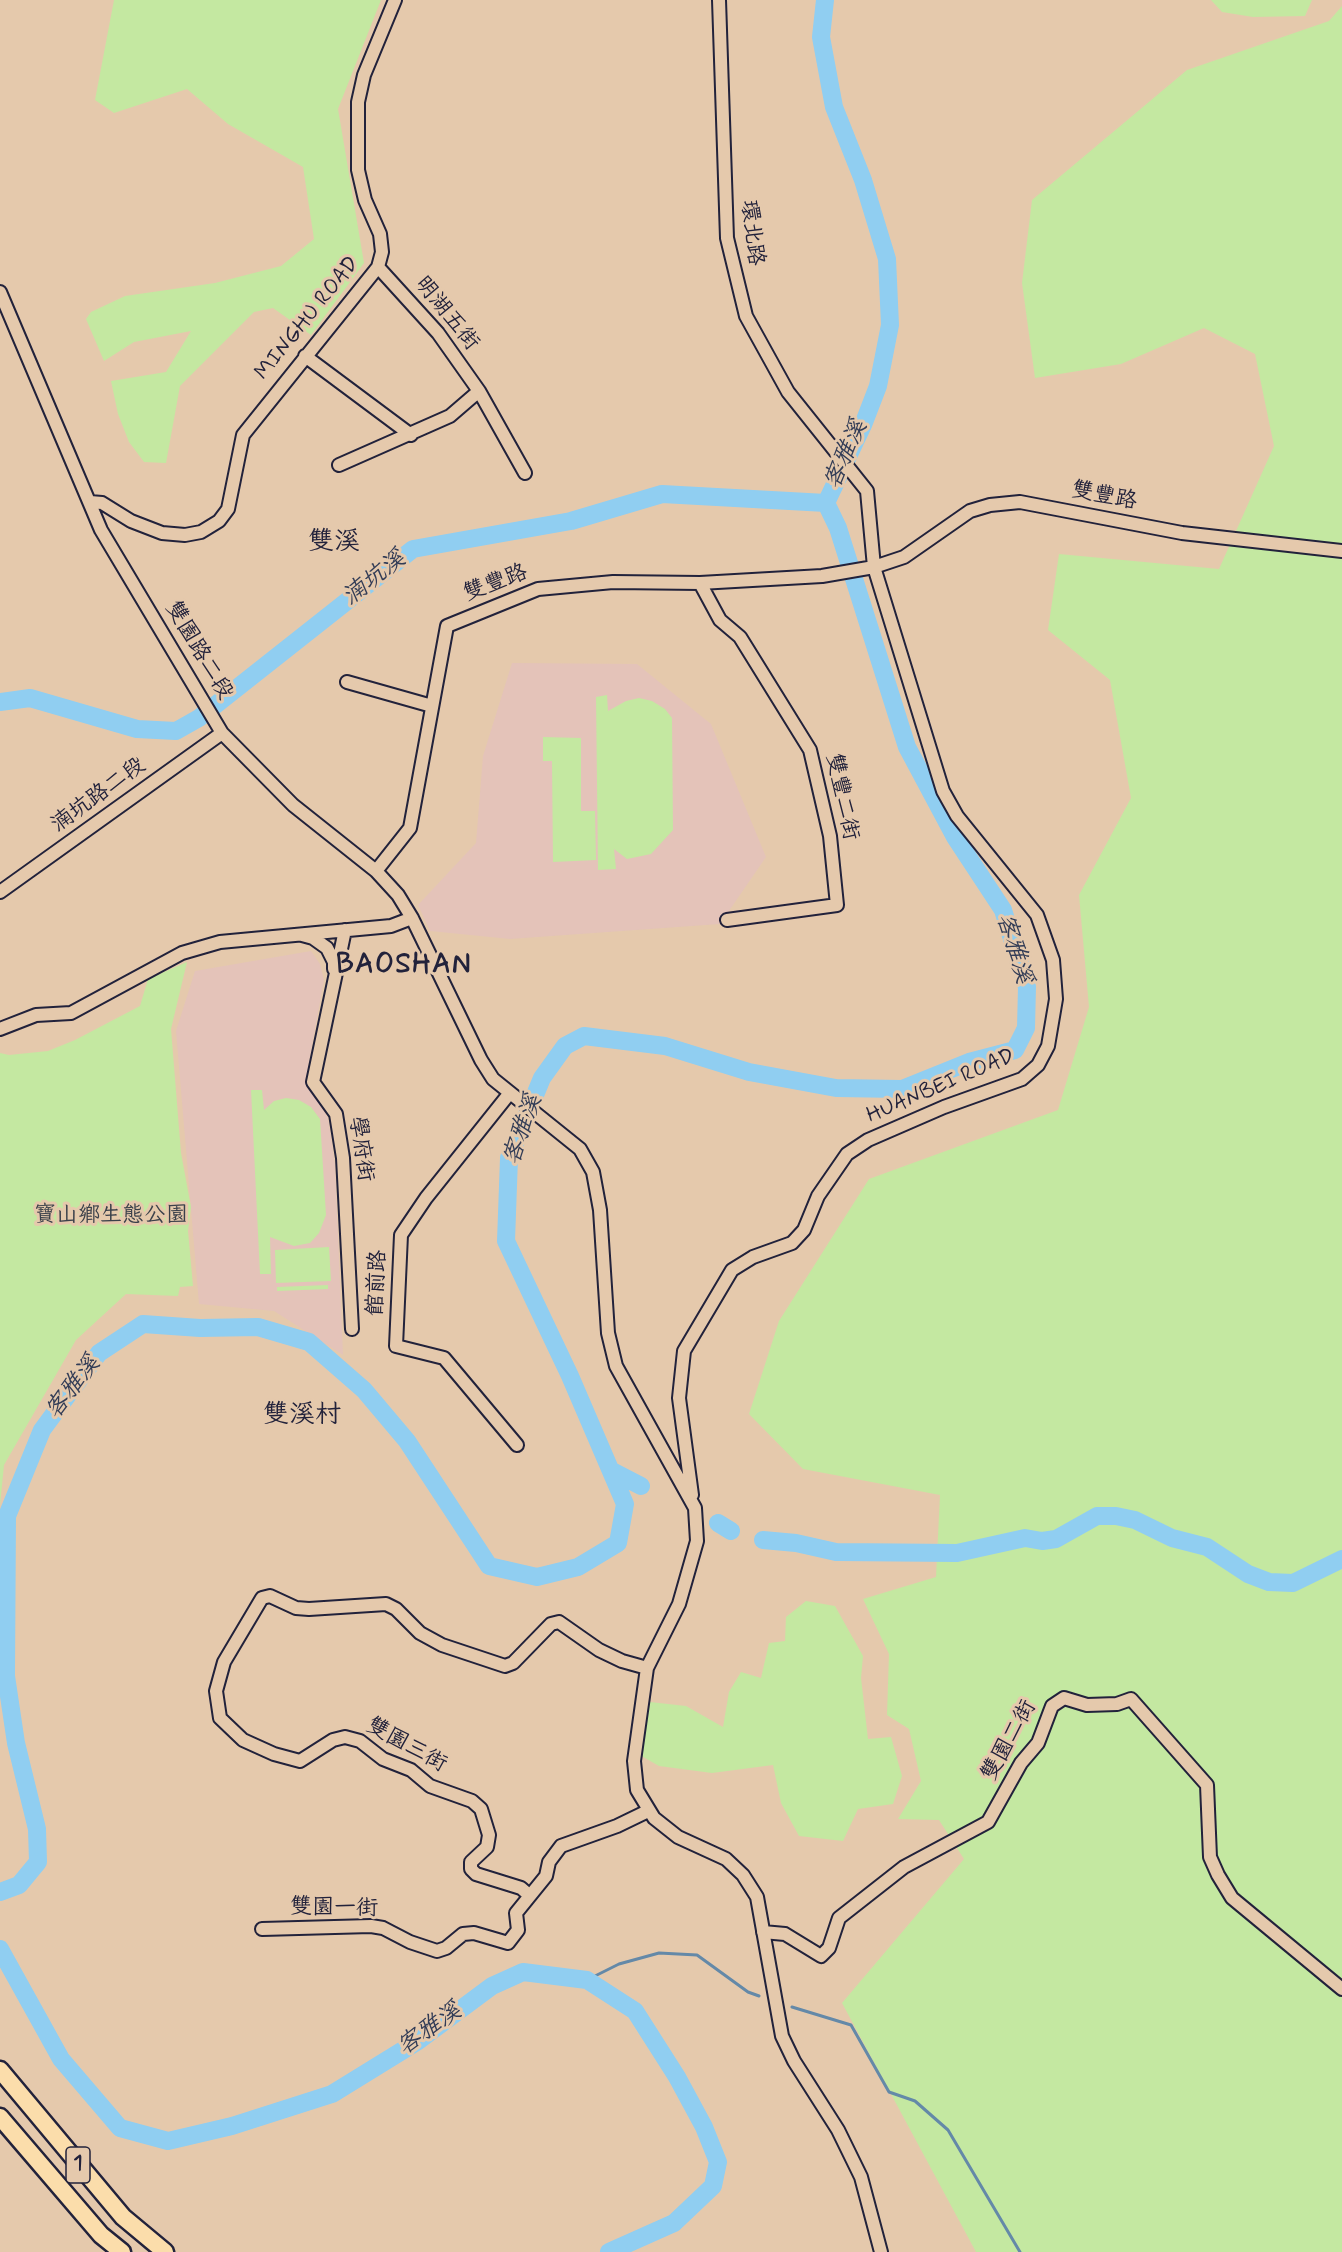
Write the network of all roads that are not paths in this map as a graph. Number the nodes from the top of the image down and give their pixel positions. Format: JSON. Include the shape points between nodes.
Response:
{"nodes":[{"id":1,"x":394,"y":0,"type":"edge"},
{"id":2,"x":719,"y":0,"type":"edge"},
{"id":3,"x":378,"y":267,"type":"junction"},
{"id":4,"x":0,"y":292,"type":"edge"},
{"id":5,"x":305,"y":356,"type":"junction"},
{"id":6,"x":479,"y":391,"type":"junction"},
{"id":7,"x":411,"y":435,"type":"junction"},
{"id":8,"x":339,"y":465,"type":"dead end"},
{"id":9,"x":525,"y":473,"type":"dead end"},
{"id":10,"x":90,"y":502,"type":"junction"},
{"id":11,"x":1342,"y":551,"type":"edge"},
{"id":12,"x":874,"y":567,"type":"junction"},
{"id":13,"x":700,"y":583,"type":"junction"},
{"id":14,"x":347,"y":682,"type":"dead end"},
{"id":15,"x":432,"y":706,"type":"junction"},
{"id":16,"x":222,"y":733,"type":"junction"},
{"id":17,"x":376,"y":871,"type":"junction"},
{"id":18,"x":0,"y":892,"type":"edge"},
{"id":19,"x":412,"y":918,"type":"junction"},
{"id":20,"x":727,"y":920,"type":"dead end"},
{"id":21,"x":345,"y":930,"type":"junction"},
{"id":22,"x":298,"y":934,"type":"junction"},
{"id":23,"x":333,"y":984,"type":"junction"},
{"id":24,"x":0,"y":1029,"type":"edge"},
{"id":25,"x":509,"y":1094,"type":"junction"},
{"id":26,"x":352,"y":1329,"type":"dead end"},
{"id":27,"x":517,"y":1445,"type":"dead end"},
{"id":28,"x":694,"y":1508,"type":"junction"},
{"id":29,"x":647,"y":1668,"type":"junction"},
{"id":30,"x":648,"y":1811,"type":"junction"},
{"id":31,"x":530,"y":1894,"type":"junction"},
{"id":32,"x":262,"y":1929,"type":"dead end"},
{"id":33,"x":763,"y":1932,"type":"junction"},
{"id":34,"x":1342,"y":1989,"type":"edge"},
{"id":35,"x":0,"y":2070,"type":"edge"},
{"id":36,"x":0,"y":2117,"type":"edge"},
{"id":37,"x":122,"y":2252,"type":"edge"},
{"id":38,"x":165,"y":2252,"type":"edge"},
{"id":39,"x":881,"y":2252,"type":"edge"}],
"edges":[{"from":1,"to":3,"type":"street","name":"MINGHU ROAD","via":[[364,75],[358,102],[358,170],[365,200],[380,234],[382,252]]},
{"from":2,"to":12,"type":"street","name":"環北路","via":[[725,208],[735,279],[746,316],[788,392],[867,491]]},
{"from":3,"to":5,"type":"street","name":"MINGHU ROAD"},
{"from":3,"to":6,"type":"street","name":"明湖五街","via":[[438,333]]},
{"from":4,"to":10,"type":"street","name":"雙園路二段"},
{"from":5,"to":7,"type":"street"},
{"from":5,"to":10,"type":"street","name":"MINGHU ROAD","via":[[243,435],[228,509],[210,529],[184,535],[162,533],[131,521],[102,503]]},
{"from":6,"to":7,"type":"street","via":[[450,416]]},
{"from":6,"to":9,"type":"street","name":"明湖五街"},
{"from":7,"to":8,"type":"street"},
{"from":10,"to":16,"type":"street","name":"雙園路二段","via":[[101,530]]},
{"from":11,"to":12,"type":"street","name":"雙豐路","via":[[1182,533],[1020,502],[970,511],[904,557]]},
{"from":12,"to":13,"type":"street","name":"雙豐路","via":[[822,576]]},
{"from":12,"to":28,"type":"street","name":"HUANBEI ROAD","via":[[943,791],[957,816],[1037,915],[1053,960],[1053,1028],[1038,1065],[1022,1079],[944,1107],[868,1140],[847,1154],[818,1196],[804,1230],[792,1243],[753,1257],[732,1270],[684,1351],[679,1398]]},
{"from":13,"to":15,"type":"street","name":"雙豐路","via":[[612,582],[538,589],[447,626]]},
{"from":13,"to":20,"type":"street","name":"雙豐二街","via":[[720,620],[740,637],[810,750],[830,836],[837,905]]},
{"from":14,"to":15,"type":"street"},
{"from":15,"to":17,"type":"street","name":"雙豐路","via":[[410,828]]},
{"from":16,"to":17,"type":"street","name":"雙園路二段","via":[[293,805]]},
{"from":16,"to":18,"type":"street","name":"湳坑路二段"},
{"from":17,"to":19,"type":"street","name":"雙園路二段"},
{"from":19,"to":21,"type":"street","via":[[391,926]]},
{"from":19,"to":25,"type":"street","name":"雙園路二段","via":[[481,1060]]},
{"from":21,"to":22,"type":"street"},
{"from":21,"to":23,"type":"street","name":"學府街"},
{"from":22,"to":23,"type":"street","name":"學府街","via":[[327,948],[334,962]]},
{"from":22,"to":24,"type":"street","via":[[220,942],[182,954],[71,1013],[36,1015]]},
{"from":23,"to":26,"type":"street","name":"學府街","via":[[313,1082],[336,1114],[342,1147]]},
{"from":25,"to":27,"type":"street","name":"館前路","via":[[401,1234],[396,1346],[444,1358]]},
{"from":25,"to":28,"type":"street","name":"雙園路二段","via":[[580,1149],[593,1172],[600,1210],[608,1333],[616,1366]]},
{"from":28,"to":29,"type":"street","name":"HUANBEI ROAD","via":[[697,1541],[684,1589]]},
{"from":29,"to":30,"type":"street","name":"HUANBEI ROAD","via":[[634,1761],[637,1790]]},
{"from":29,"to":31,"type":"street","name":"雙園三街","via":[[599,1650],[559,1622],[551,1624],[513,1663],[505,1666],[442,1645],[420,1633],[386,1604],[309,1609],[296,1608],[270,1596],[262,1598],[224,1662],[216,1691],[220,1718],[243,1740],[300,1761],[345,1737],[360,1741],[383,1759],[411,1770],[430,1786],[472,1801],[481,1809],[489,1835],[487,1847],[471,1862],[471,1869]]},
{"from":30,"to":31,"type":"street","name":"雙園一街","via":[[561,1846],[549,1862],[546,1876]]},
{"from":30,"to":33,"type":"street","via":[[678,1837],[716,1853],[739,1871],[757,1897]]},
{"from":31,"to":32,"type":"street","name":"雙園一街","via":[[516,1913],[518,1930],[508,1943],[463,1934],[437,1951],[371,1926]]},
{"from":33,"to":34,"type":"street","name":"雙園二街","via":[[785,1934],[822,1956],[829,1948],[839,1918],[904,1867],[988,1822],[1038,1743],[1052,1706],[1064,1698],[1087,1705],[1117,1704],[1131,1699],[1207,1785],[1210,1857],[1232,1898]]},
{"from":33,"to":39,"type":"street","via":[[782,2036],[861,2177]]},
{"from":35,"to":38,"type":"highway","number":"1","via":[[123,2217]]},
{"from":36,"to":37,"type":"highway","number":"1","via":[[101,2235]]}]}
